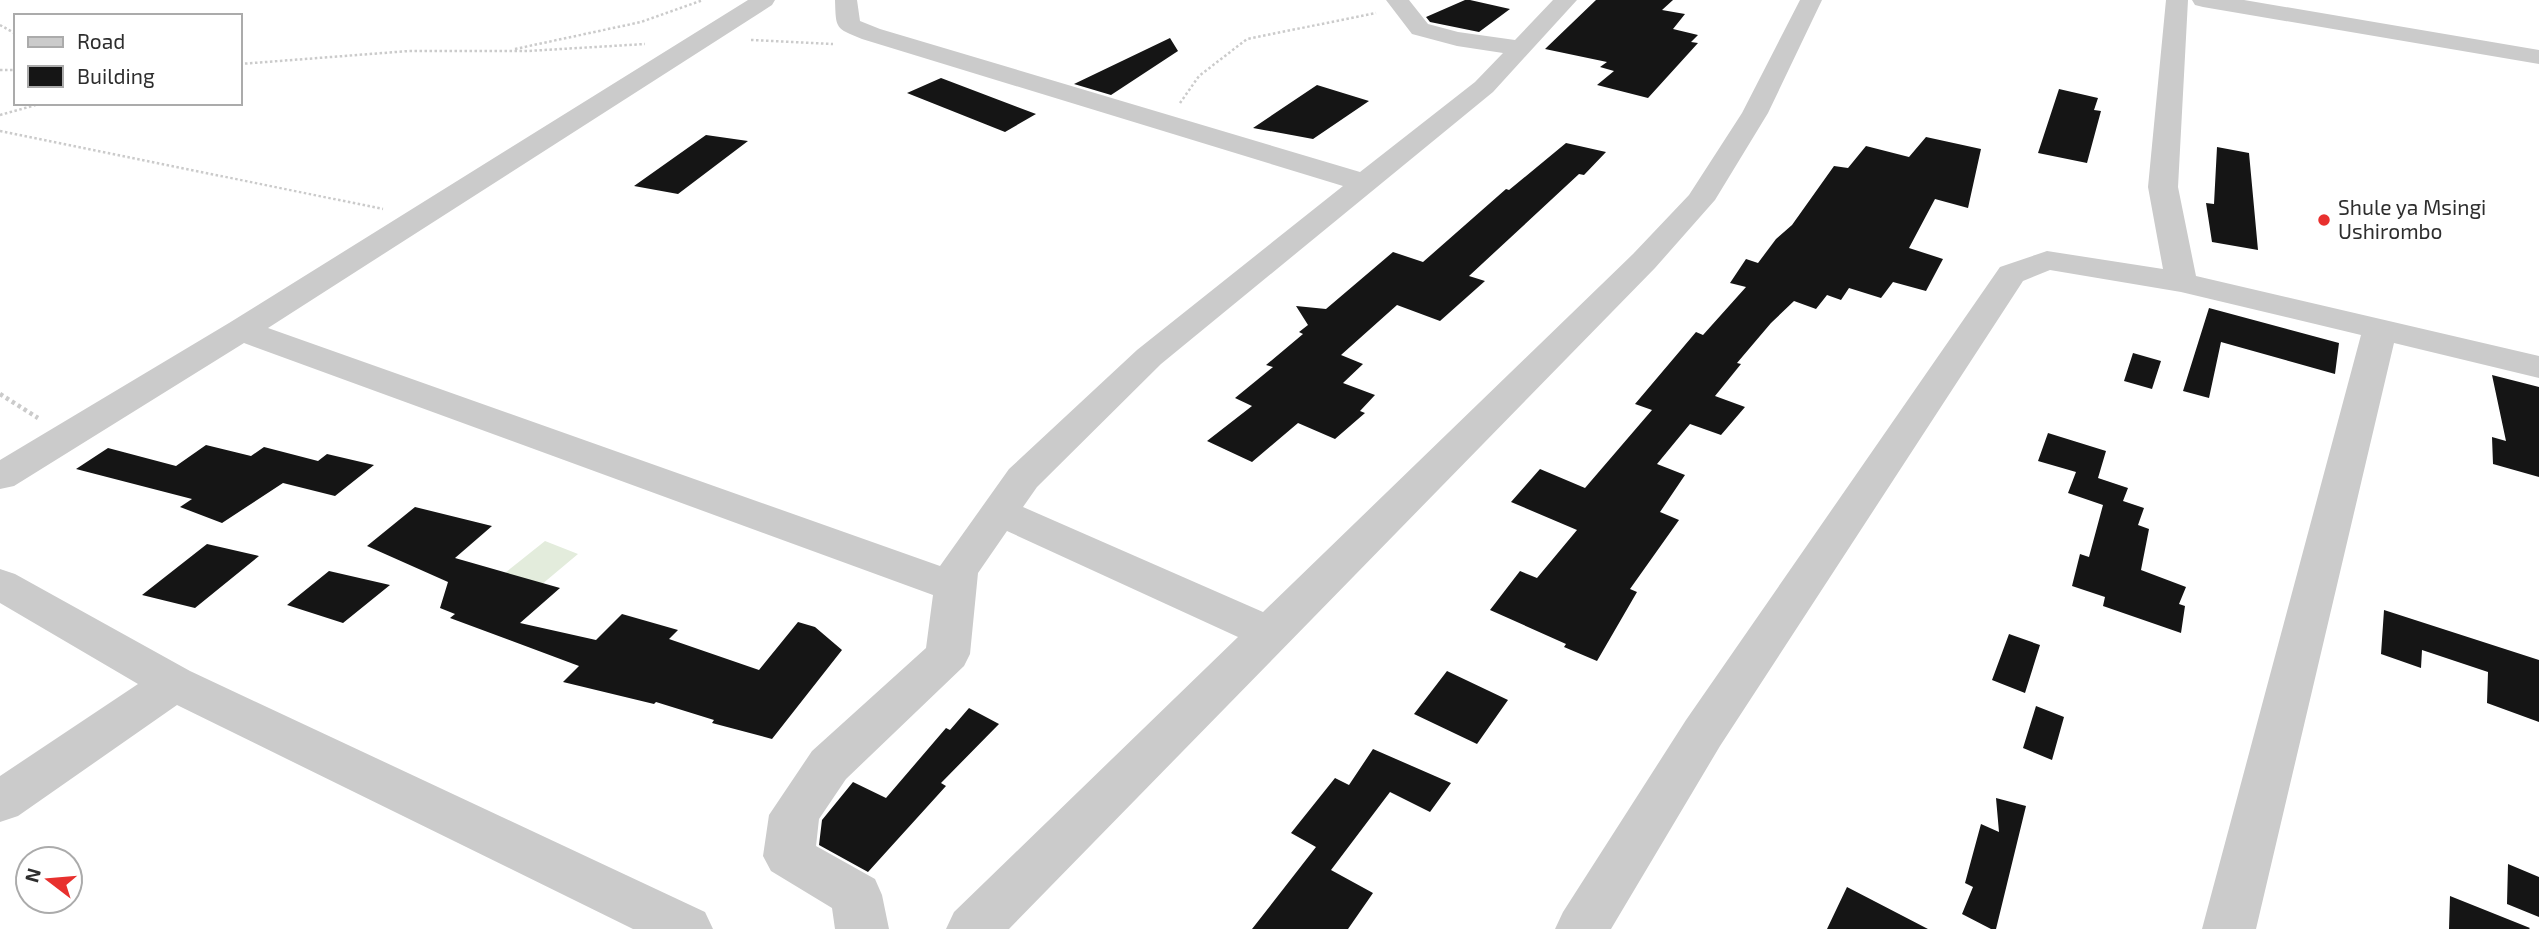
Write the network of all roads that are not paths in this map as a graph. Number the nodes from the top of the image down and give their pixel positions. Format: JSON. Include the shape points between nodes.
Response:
{"nodes":[{"id":1,"x":764,"y":0,"type":"edge"},
{"id":2,"x":845,"y":0,"type":"edge"},
{"id":3,"x":1566,"y":0,"type":"edge"},
{"id":4,"x":1811,"y":0,"type":"edge"},
{"id":5,"x":2177,"y":0,"type":"edge"},
{"id":6,"x":2203,"y":0,"type":"edge"},
{"id":7,"x":1401,"y":4,"type":"edge"},
{"id":8,"x":1521,"y":48,"type":"junction"},
{"id":9,"x":2539,"y":57,"type":"edge"},
{"id":10,"x":1365,"y":183,"type":"junction"},
{"id":11,"x":2181,"y":282,"type":"junction"},
{"id":12,"x":2381,"y":329,"type":"junction"},
{"id":13,"x":241,"y":330,"type":"junction"},
{"id":14,"x":2539,"y":367,"type":"edge"},
{"id":15,"x":0,"y":477,"type":"edge"},
{"id":16,"x":999,"y":512,"type":"junction"},
{"id":17,"x":0,"y":584,"type":"edge"},
{"id":18,"x":955,"y":587,"type":"junction"},
{"id":19,"x":1269,"y":633,"type":"junction"},
{"id":20,"x":174,"y":683,"type":"junction"},
{"id":21,"x":0,"y":802,"type":"edge"},
{"id":22,"x":686,"y":929,"type":"edge"},
{"id":23,"x":862,"y":929,"type":"edge"},
{"id":24,"x":973,"y":929,"type":"edge"},
{"id":25,"x":1582,"y":929,"type":"edge"},
{"id":26,"x":2229,"y":929,"type":"edge"}],
"edges":[{"from":1,"to":13,"type":"street"},
{"from":2,"to":10,"type":"street","via":[[848,25],[870,34]]},
{"from":3,"to":8,"type":"street"},
{"from":4,"to":19,"type":"street","via":[[1755,113],[1700,200]]},
{"from":5,"to":11,"type":"street","via":[[2163,187]]},
{"from":6,"to":9,"type":"street"},
{"from":7,"to":8,"type":"street","via":[[1420,29]]},
{"from":8,"to":10,"type":"street","via":[[1484,87]]},
{"from":10,"to":16,"type":"street","via":[[1149,357],[1023,478]]},
{"from":11,"to":12,"type":"street"},
{"from":11,"to":25,"type":"street","via":[[2047,260],[2011,274],[1703,733]]},
{"from":12,"to":14,"type":"street"},
{"from":12,"to":26,"type":"street"},
{"from":13,"to":15,"type":"street"},
{"from":13,"to":18,"type":"street"},
{"from":16,"to":18,"type":"street","via":[[957,572]]},
{"from":16,"to":19,"type":"street"},
{"from":17,"to":20,"type":"street"},
{"from":18,"to":23,"type":"street","via":[[948,654],[829,765],[794,815],[789,856],[856,895]]},
{"from":19,"to":24,"type":"street"},
{"from":20,"to":21,"type":"street"},
{"from":20,"to":22,"type":"street"}]}
